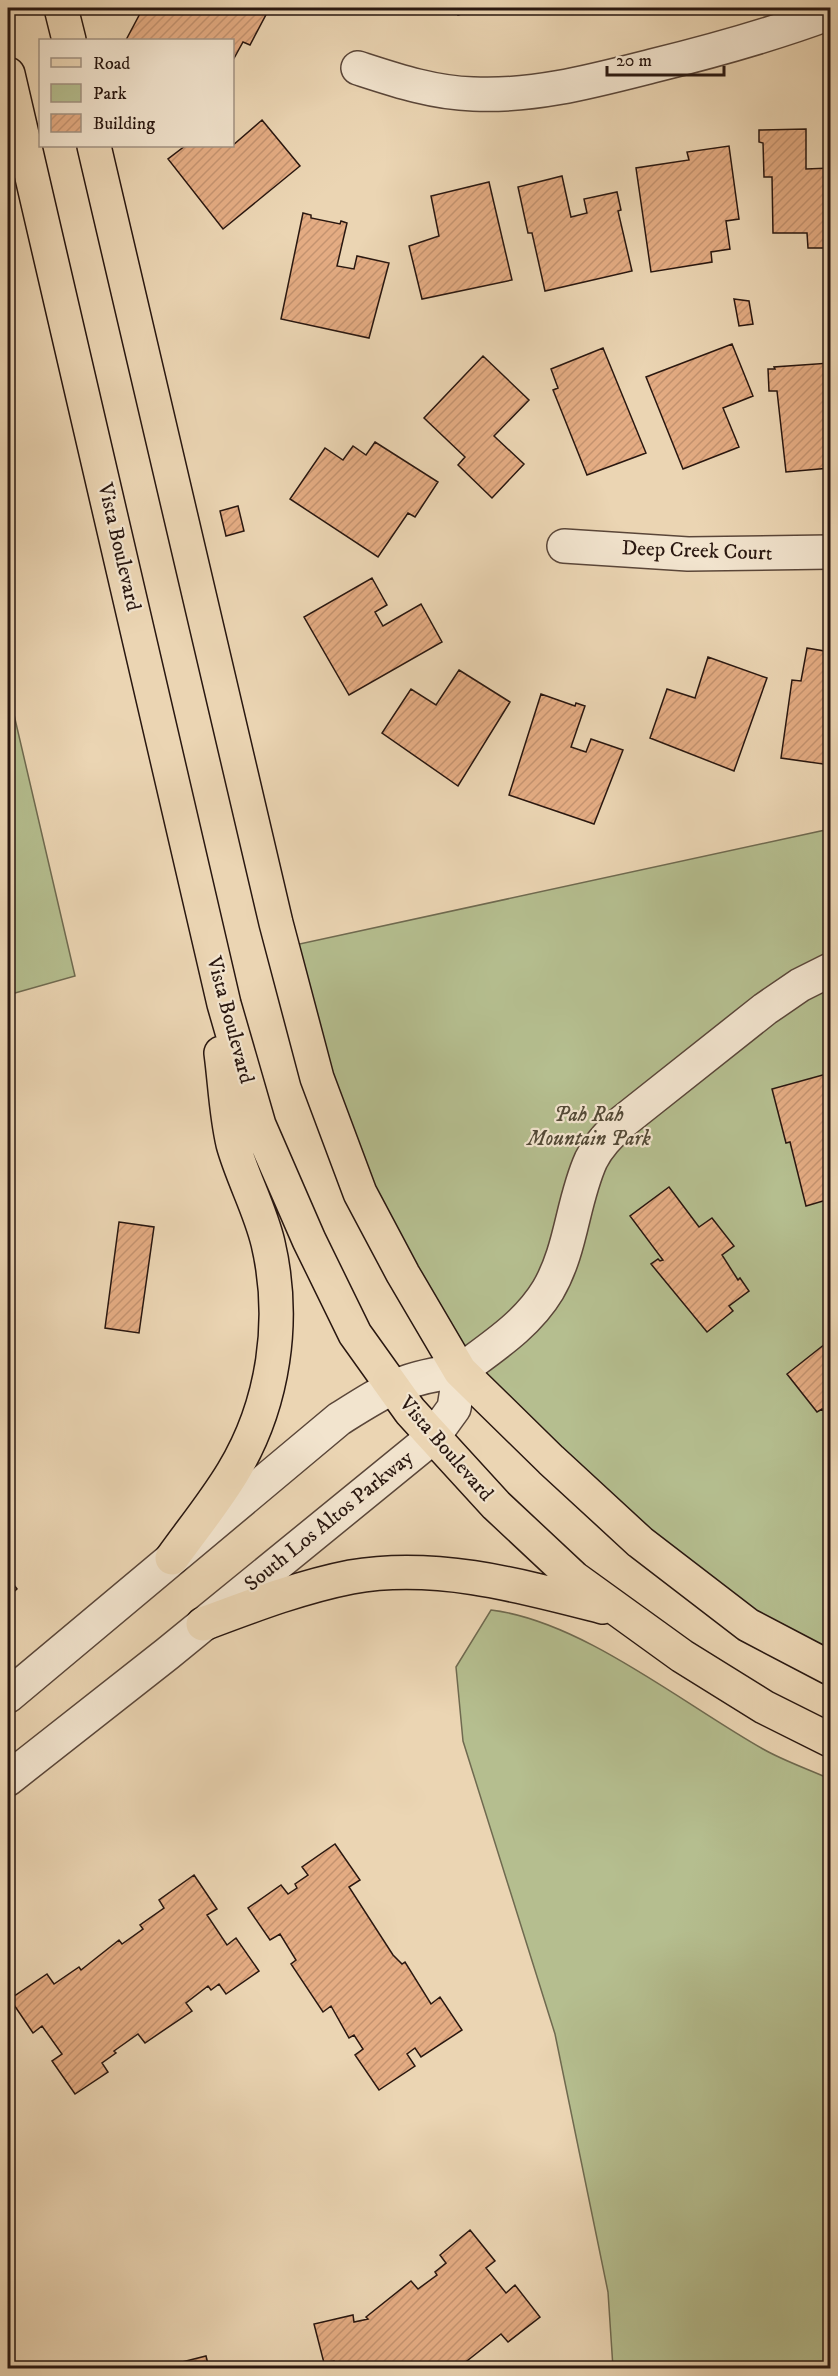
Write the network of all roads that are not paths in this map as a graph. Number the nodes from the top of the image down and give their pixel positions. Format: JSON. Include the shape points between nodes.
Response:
{"nodes":[{"id":1,"x":61,"y":8,"type":"edge"},
{"id":2,"x":831,"y":13,"type":"edge"},
{"id":3,"x":69,"y":39,"type":"edge"},
{"id":4,"x":358,"y":68,"type":"dead end"},
{"id":5,"x":8,"y":74,"type":"edge"},
{"id":6,"x":93,"y":147,"type":"edge"},
{"id":7,"x":564,"y":546,"type":"dead end"},
{"id":8,"x":831,"y":552,"type":"edge"},
{"id":9,"x":199,"y":897,"type":"junction"},
{"id":10,"x":831,"y":970,"type":"edge"},
{"id":11,"x":460,"y":1371,"type":"junction"},
{"id":12,"x":392,"y":1386,"type":"junction"},
{"id":13,"x":433,"y":1437,"type":"junction"},
{"id":14,"x":172,"y":1558,"type":"junction"},
{"id":15,"x":621,"y":1612,"type":"junction"},
{"id":16,"x":203,"y":1624,"type":"junction"},
{"id":17,"x":831,"y":1668,"type":"edge"},
{"id":18,"x":8,"y":1696,"type":"edge"},
{"id":19,"x":831,"y":1740,"type":"edge"},
{"id":20,"x":8,"y":1779,"type":"edge"}],
"edges":[{"from":1,"to":3,"type":"main road"},
{"from":2,"to":4,"type":"street","via":[[768,37],[530,93],[472,94],[413,86]]},
{"from":5,"to":9,"type":"main road","name":"Vista Boulevard"},
{"from":6,"to":11,"type":"main road","via":[[276,923],[317,1078],[360,1193]]},
{"from":7,"to":8,"type":"street","name":"Deep Creek Court","via":[[688,554]]},
{"from":9,"to":12,"type":"main road","name":"Vista Boulevard","via":[[224,1004],[259,1125],[355,1334]]},
{"from":9,"to":14,"type":"main road","via":[[234,1144],[268,1242],[276,1287],[277,1326],[272,1371],[256,1422],[233,1472]]},
{"from":10,"to":11,"type":"street","via":[[800,985],[765,1010],[603,1141],[591,1159],[570,1239],[547,1291],[524,1322]]},
{"from":11,"to":12,"type":"street","via":[[428,1374]]},
{"from":11,"to":13,"type":"street","name":"South Los Altos Parkway","via":[[454,1408]]},
{"from":11,"to":17,"type":"main road","via":[[640,1542],[748,1625]]},
{"from":12,"to":13,"type":"main road","name":"Vista Boulevard"},
{"from":12,"to":14,"type":"street","via":[[339,1419]]},
{"from":13,"to":15,"type":"main road","name":"Vista Boulevard","via":[[496,1505],[574,1578]]},
{"from":13,"to":16,"type":"street","name":"South Los Altos Parkway"},
{"from":14,"to":18,"type":"street"},
{"from":15,"to":16,"type":"main road","via":[[528,1587],[416,1572],[352,1577],[293,1591]]},
{"from":15,"to":19,"type":"main road","name":"Vista Boulevard","via":[[755,1701]]},
{"from":16,"to":20,"type":"street","name":"South Los Altos Parkway"}]}
